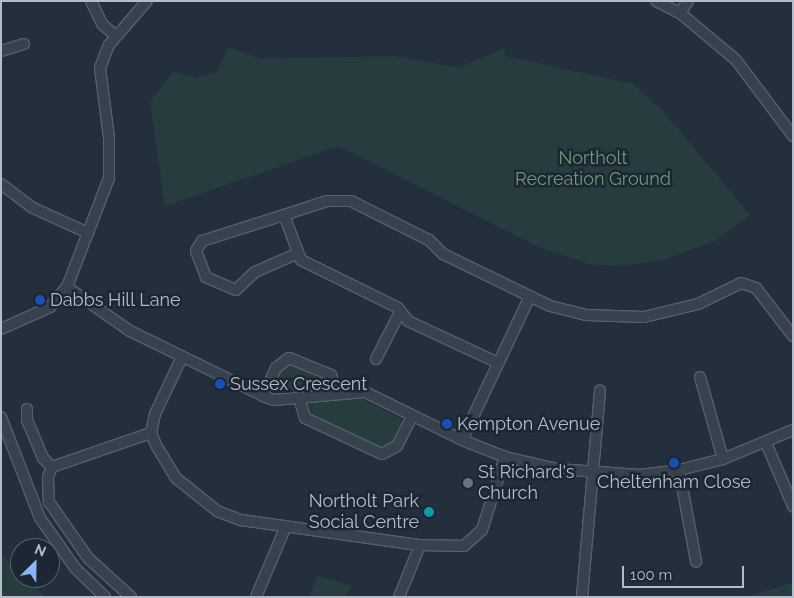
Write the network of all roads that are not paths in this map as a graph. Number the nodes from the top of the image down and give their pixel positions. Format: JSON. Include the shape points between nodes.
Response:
{"nodes":[{"id":1,"x":91,"y":1,"type":"edge"},
{"id":2,"x":147,"y":1,"type":"edge"},
{"id":3,"x":656,"y":1,"type":"edge"},
{"id":4,"x":688,"y":1,"type":"edge"},
{"id":5,"x":680,"y":13,"type":"junction"},
{"id":6,"x":116,"y":36,"type":"junction"},
{"id":7,"x":24,"y":44,"type":"dead end"},
{"id":8,"x":1,"y":51,"type":"edge"},
{"id":9,"x":791,"y":131,"type":"edge"},
{"id":10,"x":1,"y":184,"type":"edge"},
{"id":11,"x":284,"y":215,"type":"junction"},
{"id":12,"x":88,"y":234,"type":"junction"},
{"id":13,"x":296,"y":254,"type":"junction"},
{"id":14,"x":67,"y":287,"type":"junction"},
{"id":15,"x":529,"y":298,"type":"junction"},
{"id":16,"x":401,"y":314,"type":"junction"},
{"id":17,"x":1,"y":330,"type":"edge"},
{"id":18,"x":793,"y":336,"type":"edge"},
{"id":19,"x":182,"y":357,"type":"junction"},
{"id":20,"x":376,"y":359,"type":"dead end"},
{"id":21,"x":498,"y":363,"type":"junction"},
{"id":22,"x":700,"y":376,"type":"dead end"},
{"id":23,"x":600,"y":390,"type":"dead end"},
{"id":24,"x":337,"y":394,"type":"junction"},
{"id":25,"x":263,"y":396,"type":"junction"},
{"id":26,"x":299,"y":398,"type":"junction"},
{"id":27,"x":27,"y":409,"type":"dead end"},
{"id":28,"x":412,"y":416,"type":"junction"},
{"id":29,"x":1,"y":417,"type":"edge"},
{"id":30,"x":793,"y":430,"type":"edge"},
{"id":31,"x":152,"y":433,"type":"junction"},
{"id":32,"x":462,"y":440,"type":"junction"},
{"id":33,"x":766,"y":443,"type":"junction"},
{"id":34,"x":505,"y":457,"type":"junction"},
{"id":35,"x":723,"y":459,"type":"junction"},
{"id":36,"x":52,"y":467,"type":"junction"},
{"id":37,"x":679,"y":470,"type":"junction"},
{"id":38,"x":593,"y":473,"type":"junction"},
{"id":39,"x":793,"y":506,"type":"edge"},
{"id":40,"x":286,"y":526,"type":"junction"},
{"id":41,"x":420,"y":545,"type":"junction"},
{"id":42,"x":696,"y":561,"type":"dead end"},
{"id":43,"x":104,"y":597,"type":"edge"},
{"id":44,"x":131,"y":597,"type":"edge"},
{"id":45,"x":256,"y":597,"type":"edge"},
{"id":46,"x":399,"y":597,"type":"edge"},
{"id":47,"x":582,"y":597,"type":"edge"}],
"edges":[{"from":1,"to":6,"type":"street","via":[[102,24]]},
{"from":2,"to":6,"type":"street"},
{"from":3,"to":5,"type":"street"},
{"from":4,"to":5,"type":"street"},
{"from":5,"to":9,"type":"street","via":[[736,60]]},
{"from":6,"to":12,"type":"street","via":[[105,50],[100,68],[109,138],[109,178]]},
{"from":7,"to":8,"type":"street"},
{"from":10,"to":12,"type":"street","via":[[31,208]]},
{"from":11,"to":13,"type":"street"},
{"from":11,"to":13,"type":"street","via":[[202,242],[196,251],[206,277],[236,290],[255,272]]},
{"from":11,"to":15,"type":"street","via":[[339,200],[366,207],[436,246],[443,254]]},
{"from":12,"to":14,"type":"street"},
{"from":13,"to":16,"type":"street"},
{"from":14,"to":17,"type":"street","via":[[50,307]]},
{"from":14,"to":19,"type":"street","via":[[130,331]]},
{"from":15,"to":18,"type":"street","via":[[586,315],[644,317],[698,304],[741,283],[756,288]]},
{"from":15,"to":21,"type":"street"},
{"from":16,"to":20,"type":"street"},
{"from":16,"to":21,"type":"street"},
{"from":19,"to":25,"type":"street"},
{"from":19,"to":31,"type":"street","via":[[155,414]]},
{"from":21,"to":32,"type":"street"},
{"from":22,"to":35,"type":"street"},
{"from":23,"to":38,"type":"street"},
{"from":24,"to":25,"type":"street","via":[[331,376],[289,358],[276,368]]},
{"from":24,"to":26,"type":"street"},
{"from":24,"to":28,"type":"street","via":[[371,394]]},
{"from":25,"to":26,"type":"street","via":[[274,400]]},
{"from":26,"to":28,"type":"street","via":[[305,418],[382,454],[397,446]]},
{"from":27,"to":36,"type":"street","via":[[27,420],[43,458]]},
{"from":28,"to":32,"type":"street"},
{"from":29,"to":43,"type":"street","via":[[40,518],[75,568]]},
{"from":30,"to":33,"type":"street"},
{"from":31,"to":36,"type":"street"},
{"from":31,"to":40,"type":"street","via":[[176,478],[217,511],[241,520]]},
{"from":32,"to":34,"type":"street"},
{"from":33,"to":35,"type":"street"},
{"from":33,"to":39,"type":"street"},
{"from":34,"to":38,"type":"street"},
{"from":34,"to":41,"type":"street","via":[[475,540],[464,546]]},
{"from":35,"to":37,"type":"street"},
{"from":36,"to":44,"type":"street","via":[[48,477],[49,502],[88,558]]},
{"from":37,"to":38,"type":"street","via":[[640,475]]},
{"from":37,"to":42,"type":"street"},
{"from":38,"to":47,"type":"street"},
{"from":40,"to":41,"type":"street"},
{"from":40,"to":45,"type":"street"},
{"from":41,"to":46,"type":"street"}]}
